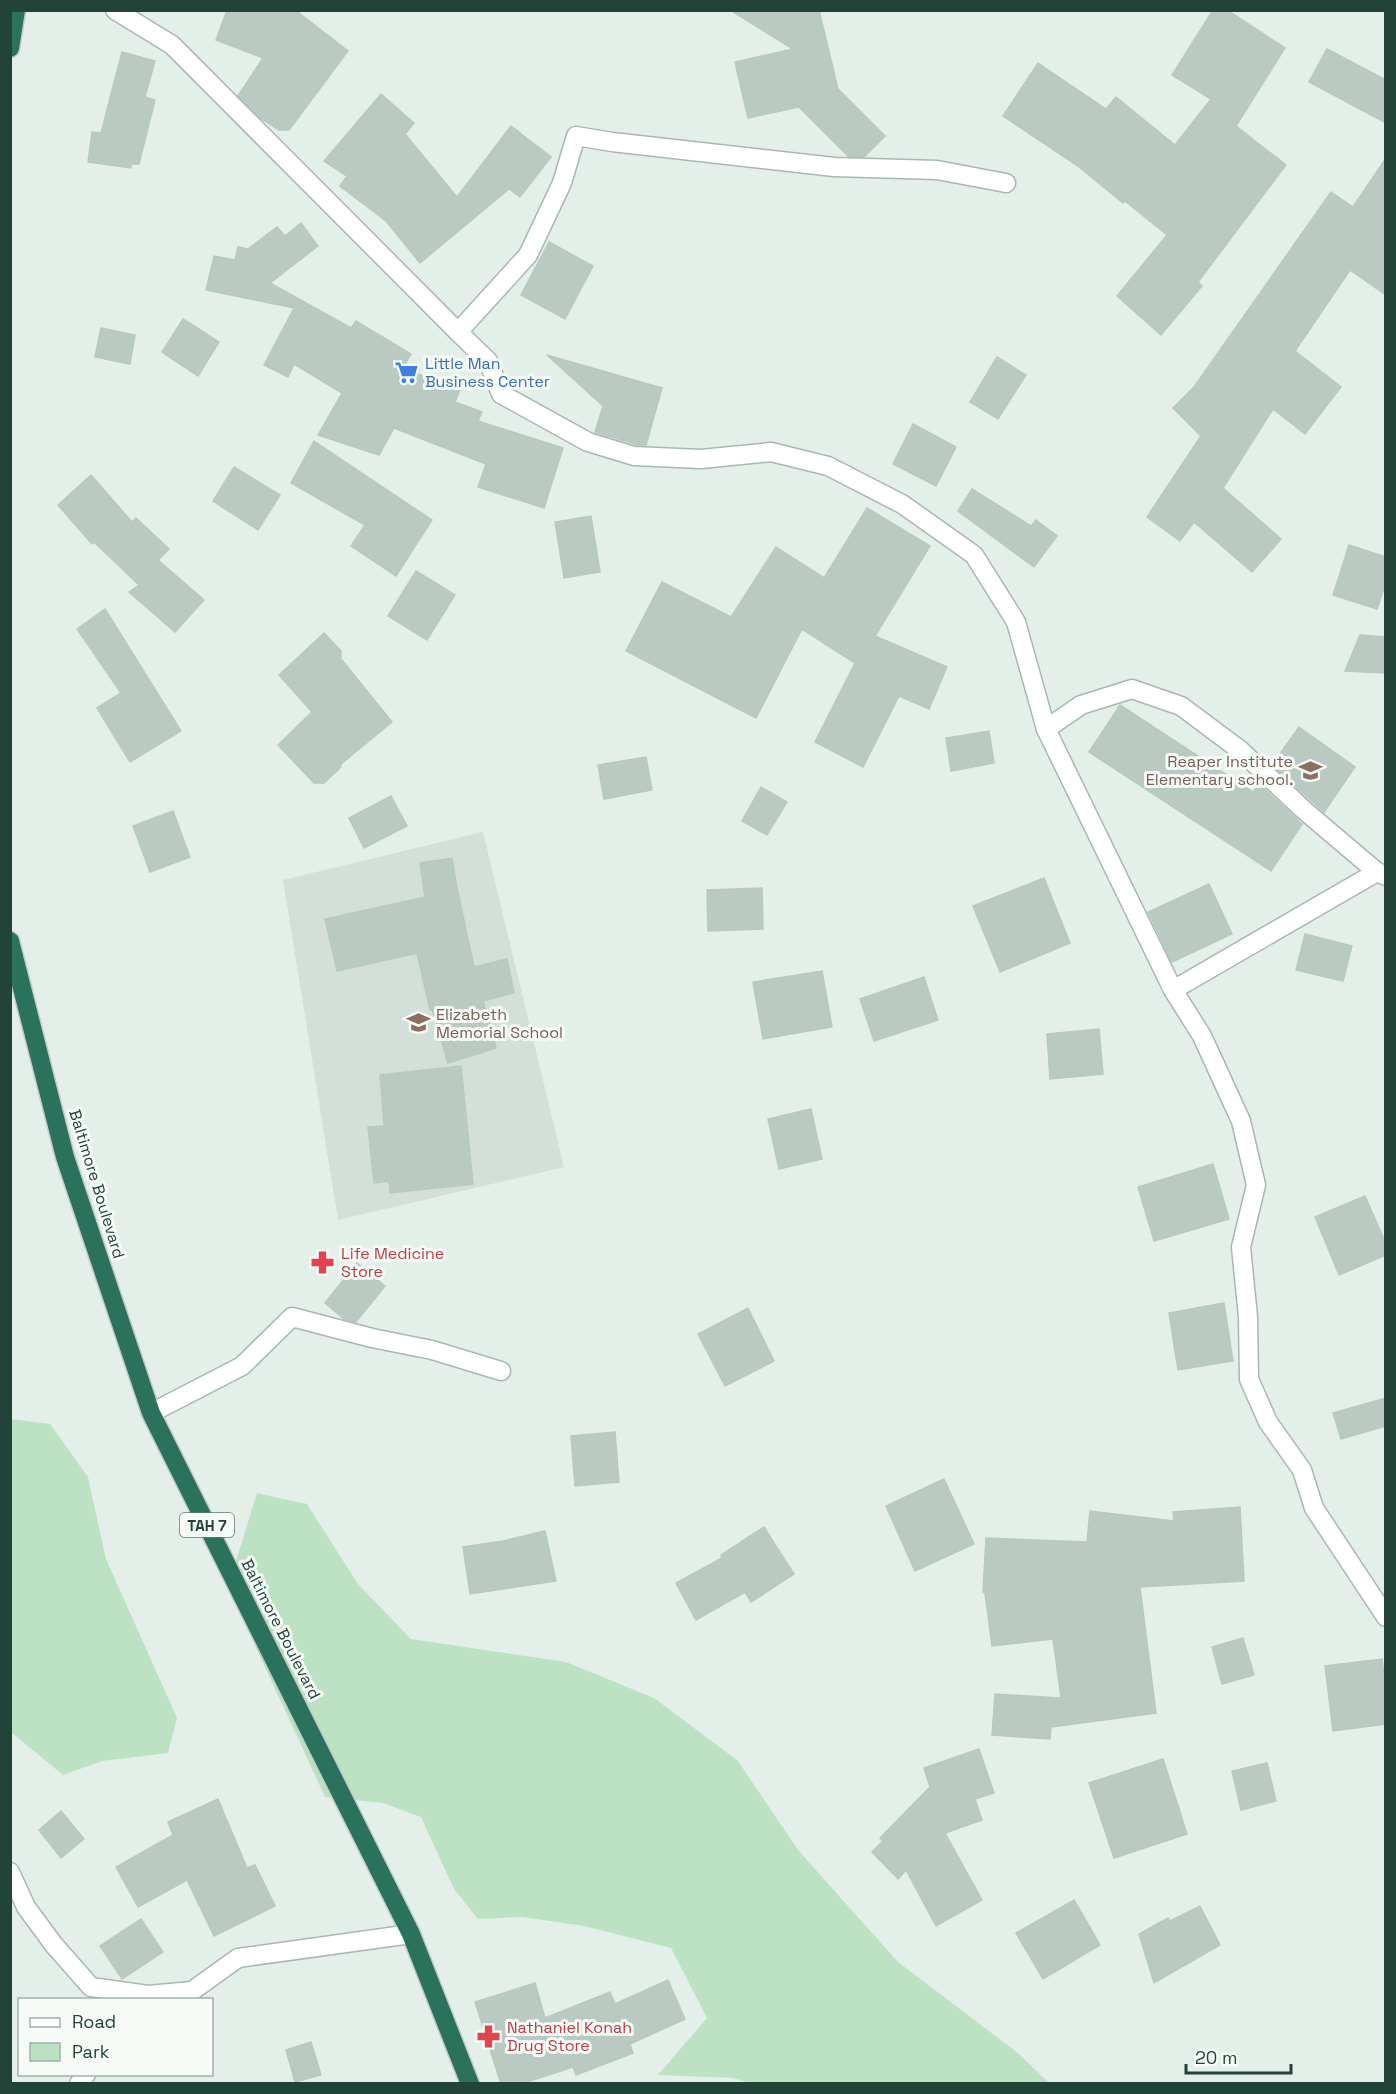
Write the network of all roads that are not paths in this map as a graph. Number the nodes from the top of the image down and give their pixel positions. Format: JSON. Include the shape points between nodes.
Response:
{"nodes":[{"id":1,"x":16,"y":10,"type":"edge"},
{"id":2,"x":115,"y":10,"type":"edge"},
{"id":3,"x":10,"y":48,"type":"edge"},
{"id":4,"x":1005,"y":183,"type":"dead end"},
{"id":5,"x":458,"y":332,"type":"junction"},
{"id":6,"x":1046,"y":729,"type":"junction"},
{"id":7,"x":1381,"y":874,"type":"edge"},
{"id":8,"x":10,"y":940,"type":"edge"},
{"id":9,"x":1173,"y":990,"type":"junction"},
{"id":10,"x":501,"y":1371,"type":"dead end"},
{"id":11,"x":152,"y":1413,"type":"junction"},
{"id":12,"x":1386,"y":1617,"type":"edge"},
{"id":13,"x":10,"y":1872,"type":"edge"},
{"id":14,"x":411,"y":1934,"type":"junction"},
{"id":15,"x":146,"y":1997,"type":"edge"},
{"id":16,"x":470,"y":2084,"type":"edge"}],
"edges":[{"from":1,"to":3,"type":"highway"},
{"from":2,"to":5,"type":"street","via":[[172,45]]},
{"from":4,"to":5,"type":"street","via":[[937,170],[834,168],[576,136],[562,183],[528,255]]},
{"from":5,"to":6,"type":"street","via":[[488,361],[501,394],[588,442],[634,456],[700,459],[771,452],[828,466],[902,504],[974,555],[1016,622]]},
{"from":6,"to":7,"type":"street","via":[[1081,705],[1132,689],[1182,706],[1240,750]]},
{"from":6,"to":9,"type":"street"},
{"from":7,"to":9,"type":"street"},
{"from":8,"to":11,"type":"highway","name":"Baltimore Boulevard","number":"TAH 7","via":[[65,1157]]},
{"from":9,"to":12,"type":"street","via":[[1202,1036],[1241,1121],[1256,1185],[1241,1246],[1249,1379],[1268,1422],[1302,1470],[1314,1508]]},
{"from":10,"to":11,"type":"street","via":[[432,1350],[292,1317],[242,1366]]},
{"from":11,"to":14,"type":"highway","name":"Baltimore Boulevard","number":"TAH 7"},
{"from":13,"to":15,"type":"street","via":[[26,1907],[91,1987]]},
{"from":14,"to":15,"type":"street","via":[[238,1958],[192,1991]]},
{"from":14,"to":16,"type":"highway","name":"Baltimore Boulevard","number":"TAH 7"}]}
